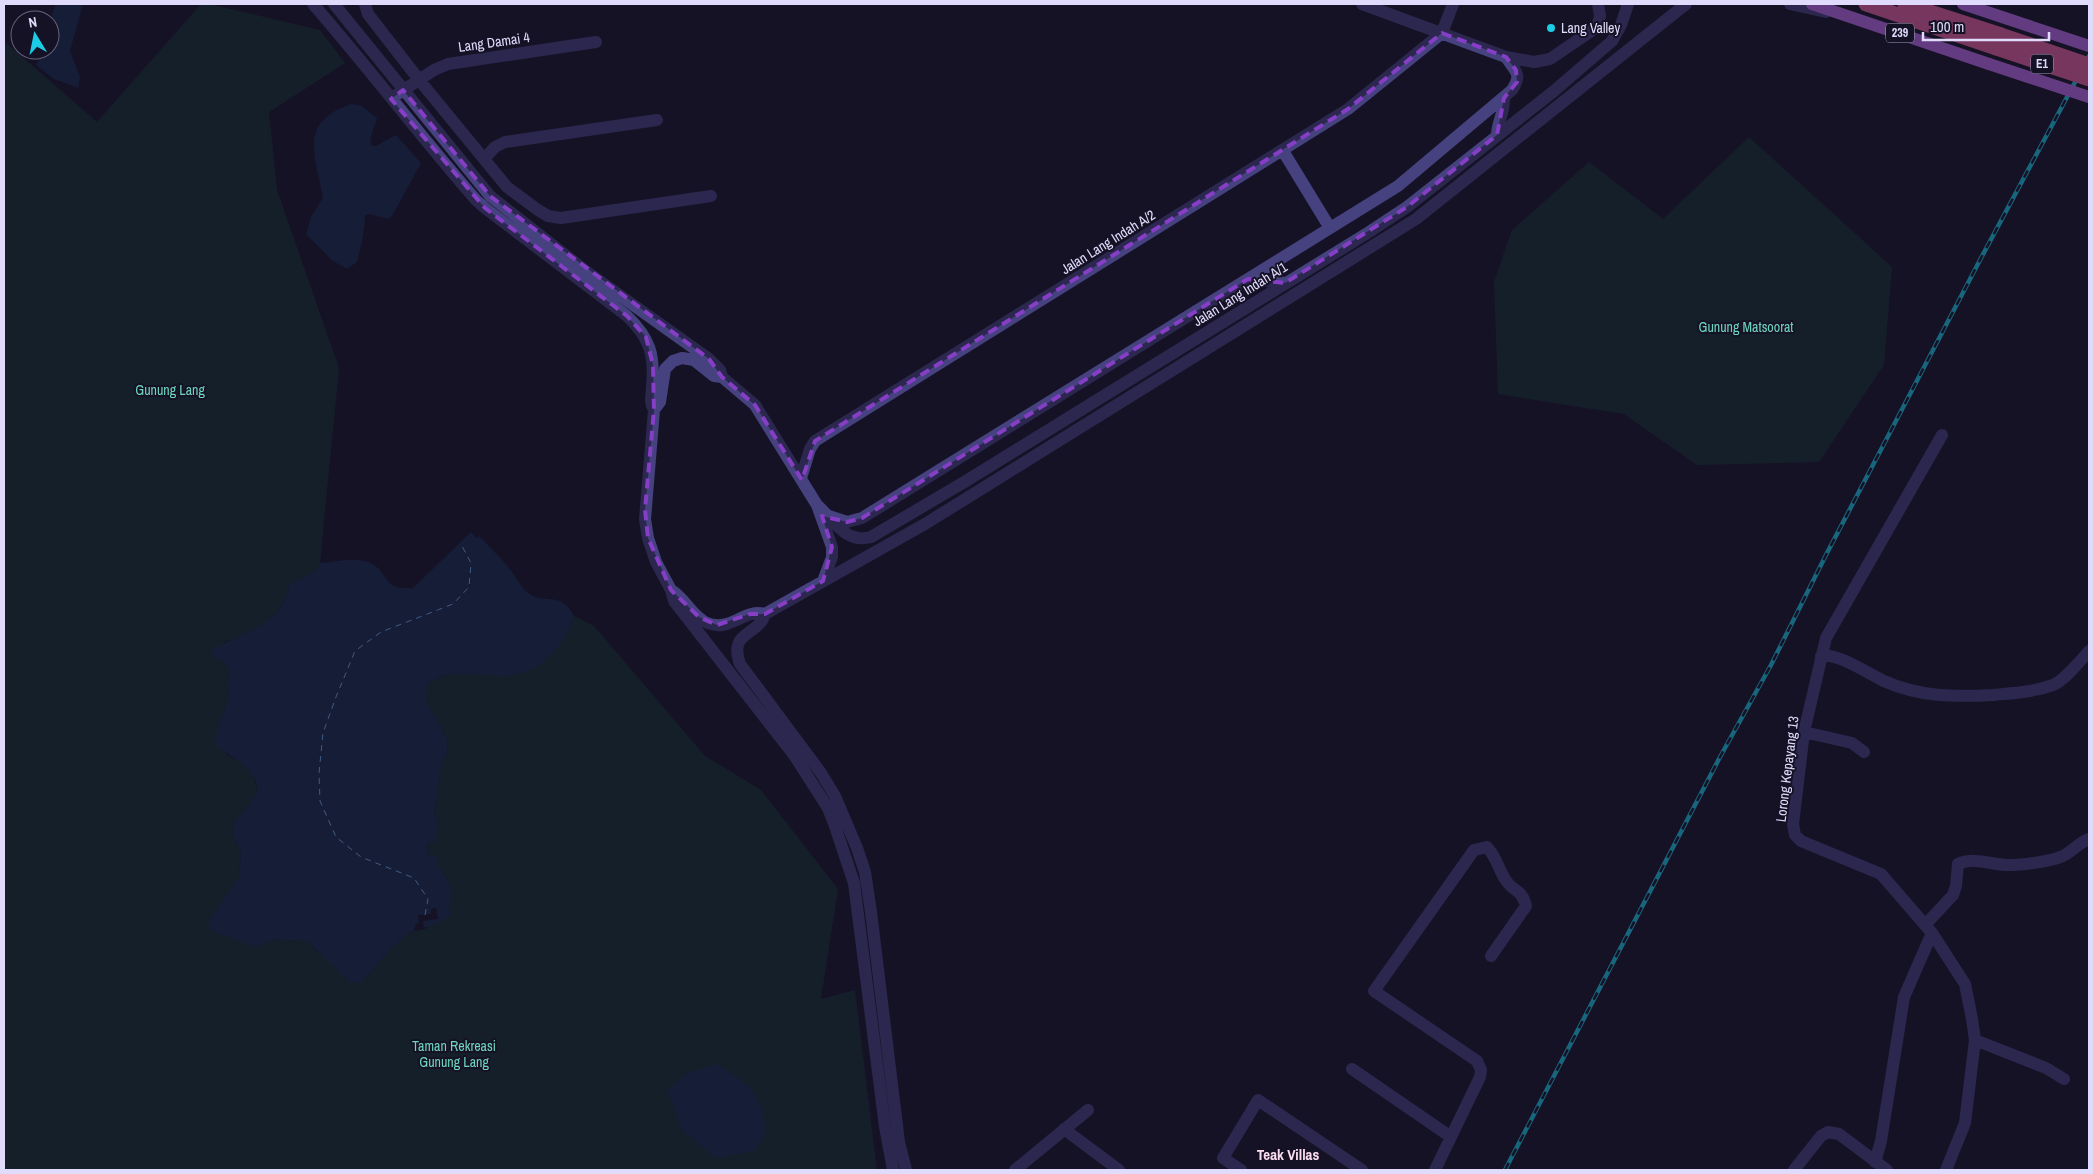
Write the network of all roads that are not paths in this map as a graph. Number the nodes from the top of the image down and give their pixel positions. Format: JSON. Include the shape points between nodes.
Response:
{"nodes":[{"id":1,"x":313,"y":4,"type":"edge"},
{"id":2,"x":334,"y":4,"type":"edge"},
{"id":3,"x":365,"y":4,"type":"edge"},
{"id":4,"x":1453,"y":4,"type":"edge"},
{"id":5,"x":1598,"y":4,"type":"edge"},
{"id":6,"x":1628,"y":4,"type":"edge"},
{"id":7,"x":1686,"y":4,"type":"edge"},
{"id":8,"x":1790,"y":4,"type":"edge"},
{"id":9,"x":1812,"y":4,"type":"edge"},
{"id":10,"x":1866,"y":4,"type":"edge"},
{"id":11,"x":1905,"y":4,"type":"edge"},
{"id":12,"x":1963,"y":4,"type":"edge"},
{"id":13,"x":1368,"y":5,"type":"edge"},
{"id":14,"x":1846,"y":15,"type":"junction"},
{"id":15,"x":1442,"y":33,"type":"junction"},
{"id":16,"x":596,"y":42,"type":"dead end"},
{"id":17,"x":1998,"y":42,"type":"junction"},
{"id":18,"x":2089,"y":46,"type":"edge"},
{"id":19,"x":1506,"y":57,"type":"junction"},
{"id":20,"x":2089,"y":65,"type":"edge"},
{"id":21,"x":2089,"y":79,"type":"edge"},
{"id":22,"x":420,"y":81,"type":"junction"},
{"id":23,"x":403,"y":90,"type":"junction"},
{"id":24,"x":2089,"y":97,"type":"edge"},
{"id":25,"x":1504,"y":98,"type":"junction"},
{"id":26,"x":391,"y":99,"type":"junction"},
{"id":27,"x":657,"y":120,"type":"dead end"},
{"id":28,"x":1497,"y":135,"type":"junction"},
{"id":29,"x":1283,"y":151,"type":"junction"},
{"id":30,"x":484,"y":159,"type":"junction"},
{"id":31,"x":711,"y":196,"type":"dead end"},
{"id":32,"x":1330,"y":228,"type":"junction"},
{"id":33,"x":1248,"y":279,"type":"junction"},
{"id":34,"x":1286,"y":283,"type":"junction"},
{"id":35,"x":722,"y":378,"type":"junction"},
{"id":36,"x":654,"y":410,"type":"junction"},
{"id":37,"x":1942,"y":435,"type":"dead end"},
{"id":38,"x":801,"y":478,"type":"junction"},
{"id":39,"x":818,"y":505,"type":"junction"},
{"id":40,"x":829,"y":516,"type":"junction"},
{"id":41,"x":823,"y":581,"type":"junction"},
{"id":42,"x":671,"y":590,"type":"junction"},
{"id":43,"x":765,"y":614,"type":"junction"},
{"id":44,"x":2089,"y":651,"type":"edge"},
{"id":45,"x":1821,"y":656,"type":"junction"},
{"id":46,"x":1804,"y":732,"type":"junction"},
{"id":47,"x":1864,"y":752,"type":"dead end"},
{"id":48,"x":2089,"y":839,"type":"edge"},
{"id":49,"x":1928,"y":929,"type":"junction"},
{"id":50,"x":1491,"y":956,"type":"dead end"},
{"id":51,"x":1975,"y":1040,"type":"junction"},
{"id":52,"x":1352,"y":1069,"type":"dead end"},
{"id":53,"x":2064,"y":1079,"type":"dead end"},
{"id":54,"x":1088,"y":1110,"type":"dead end"},
{"id":55,"x":1064,"y":1129,"type":"junction"},
{"id":56,"x":1451,"y":1137,"type":"junction"},
{"id":57,"x":1875,"y":1162,"type":"junction"},
{"id":58,"x":893,"y":1170,"type":"edge"},
{"id":59,"x":906,"y":1170,"type":"edge"},
{"id":60,"x":1014,"y":1170,"type":"edge"},
{"id":61,"x":1120,"y":1170,"type":"edge"},
{"id":62,"x":1242,"y":1170,"type":"edge"},
{"id":63,"x":1362,"y":1170,"type":"edge"},
{"id":64,"x":1435,"y":1170,"type":"edge"},
{"id":65,"x":1794,"y":1170,"type":"edge"},
{"id":66,"x":1887,"y":1170,"type":"edge"},
{"id":67,"x":1946,"y":1170,"type":"edge"}],
"edges":[{"from":1,"to":26,"type":"street"},
{"from":2,"to":23,"type":"street"},
{"from":3,"to":22,"type":"street","via":[[368,14]]},
{"from":4,"to":15,"type":"street"},
{"from":5,"to":19,"type":"street","via":[[1600,16],[1597,26],[1550,59],[1534,62]]},
{"from":6,"to":28,"type":"street","name":"Jalan Lang Indah A/1","via":[[1612,41]]},
{"from":7,"to":41,"type":"street","via":[[1416,219],[925,524]]},
{"from":8,"to":14,"type":"street"},
{"from":9,"to":14,"type":"main road","number":"239"},
{"from":10,"to":17,"type":"highway","number":"E1"},
{"from":11,"to":17,"type":"highway","number":"E1"},
{"from":12,"to":18,"type":"main road"},
{"from":13,"to":15,"type":"street"},
{"from":14,"to":24,"type":"main road","number":"239","bridge":true},
{"from":15,"to":19,"type":"street"},
{"from":15,"to":29,"type":"street","name":"Jalan Lang Indah A/2","via":[[1348,109]]},
{"from":16,"to":22,"type":"street","name":"Lang Damai 4","via":[[448,64]]},
{"from":17,"to":20,"type":"highway","number":"E1","bridge":true},
{"from":17,"to":21,"type":"highway","number":"E1","bridge":true},
{"from":19,"to":25,"type":"street","name":"Jalan Lang Indah A/1","via":[[1518,78]]},
{"from":22,"to":23,"type":"street","name":"Lang Damai 4"},
{"from":22,"to":30,"type":"street"},
{"from":23,"to":26,"type":"street","name":"Lang Damai 4"},
{"from":23,"to":35,"type":"street","via":[[490,196],[587,272],[710,359],[720,370]]},
{"from":25,"to":28,"type":"street","via":[[1505,108]]},
{"from":25,"to":32,"type":"street","name":"Jalan Lang Indah A/1","via":[[1398,186]]},
{"from":26,"to":36,"type":"street","via":[[485,208],[623,312],[643,332],[649,343],[653,365],[651,403]]},
{"from":27,"to":30,"type":"street","via":[[505,142]]},
{"from":28,"to":34,"type":"street","name":"Jalan Lang Indah A/1","via":[[1407,206]]},
{"from":29,"to":32,"type":"street"},
{"from":29,"to":38,"type":"street","name":"Jalan Lang Indah A/2","via":[[815,441]]},
{"from":30,"to":31,"type":"street","via":[[513,192],[548,216],[561,218]]},
{"from":32,"to":33,"type":"street","name":"Jalan Lang Indah A/1"},
{"from":33,"to":34,"type":"street"},
{"from":33,"to":40,"type":"street","name":"Jalan Lang Indah A/1","via":[[862,518],[848,522]]},
{"from":34,"to":40,"type":"street","name":"Jalan Lang Indah A/1","via":[[871,537],[859,539],[844,533]]},
{"from":35,"to":36,"type":"street","via":[[714,376],[690,358],[678,359],[665,369],[660,402]]},
{"from":35,"to":38,"type":"street","via":[[755,405]]},
{"from":36,"to":42,"type":"street","via":[[645,519],[656,562]]},
{"from":37,"to":45,"type":"street","name":"Lorong Kepayang 13","via":[[1826,638]]},
{"from":38,"to":39,"type":"street"},
{"from":39,"to":40,"type":"street","name":"Jalan Lang Indah A/1"},
{"from":39,"to":41,"type":"street","via":[[832,547],[832,557]]},
{"from":41,"to":43,"type":"street"},
{"from":42,"to":43,"type":"street","via":[[680,594],[699,617],[717,625],[733,623],[750,614]]},
{"from":42,"to":58,"type":"street","via":[[674,601],[808,775],[828,808],[838,834],[854,883]]},
{"from":43,"to":59,"type":"street","via":[[762,622],[740,640],[738,658],[835,796],[865,872],[899,1142]]},
{"from":44,"to":45,"type":"street","via":[[2053,685],[2010,694],[1954,696],[1896,686],[1834,656]]},
{"from":45,"to":46,"type":"street","name":"Lorong Kepayang 13"},
{"from":46,"to":47,"type":"street","via":[[1852,743]]},
{"from":46,"to":49,"type":"street","name":"Lorong Kepayang 13","via":[[1793,824],[1795,836],[1881,874]]},
{"from":48,"to":49,"type":"street","via":[[2063,856],[2045,860],[2011,865],[1967,860],[1958,864],[1953,895]]},
{"from":49,"to":51,"type":"street","name":"Lorong Kepayang 13","via":[[1965,984]]},
{"from":49,"to":57,"type":"street","via":[[1904,997]]},
{"from":50,"to":56,"type":"street","via":[[1526,906],[1517,889],[1508,885],[1496,857],[1487,847],[1474,850],[1374,991],[1476,1060],[1481,1070],[1480,1077]]},
{"from":51,"to":53,"type":"street","via":[[2046,1068]]},
{"from":51,"to":67,"type":"street","name":"Lorong Kepayang 13","via":[[1965,1123]]},
{"from":52,"to":56,"type":"street"},
{"from":54,"to":55,"type":"street"},
{"from":55,"to":60,"type":"street"},
{"from":55,"to":61,"type":"street"},
{"from":56,"to":64,"type":"street"},
{"from":57,"to":65,"type":"street","via":[[1839,1134],[1828,1132],[1821,1136]]},
{"from":57,"to":66,"type":"street"},
{"from":62,"to":63,"type":"street","via":[[1223,1158],[1258,1100]]}]}
